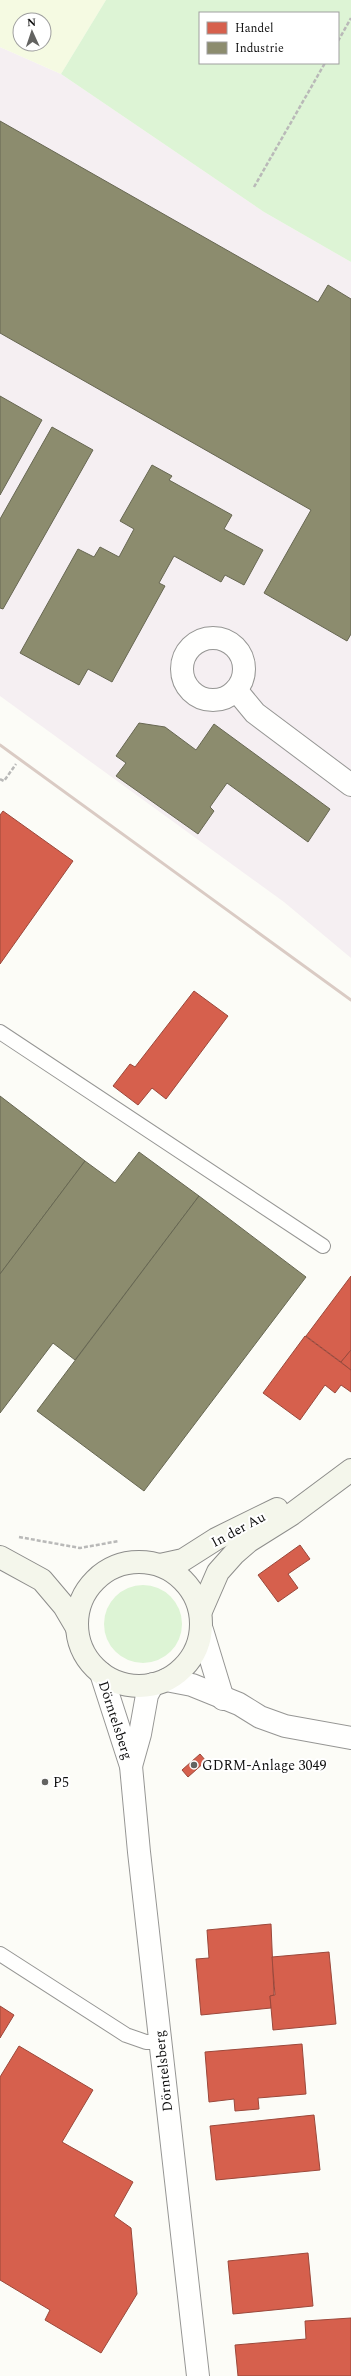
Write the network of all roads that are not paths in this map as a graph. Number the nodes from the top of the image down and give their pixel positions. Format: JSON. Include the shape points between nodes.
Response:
{"nodes":[{"id":1,"x":236,"y":690,"type":"dead end"},
{"id":2,"x":351,"y":785,"type":"edge"},
{"id":3,"x":0,"y":1032,"type":"edge"},
{"id":4,"x":323,"y":1246,"type":"dead end"},
{"id":5,"x":351,"y":1470,"type":"edge"},
{"id":6,"x":317,"y":1493,"type":"junction"},
{"id":7,"x":0,"y":1557,"type":"edge"},
{"id":8,"x":160,"y":1565,"type":"junction"},
{"id":9,"x":42,"y":1580,"type":"junction"},
{"id":10,"x":92,"y":1583,"type":"junction"},
{"id":11,"x":201,"y":1621,"type":"junction"},
{"id":12,"x":77,"y":1628,"type":"junction"},
{"id":13,"x":102,"y":1673,"type":"junction"},
{"id":14,"x":160,"y":1682,"type":"junction"},
{"id":15,"x":223,"y":1699,"type":"junction"},
{"id":16,"x":351,"y":1738,"type":"edge"},
{"id":17,"x":131,"y":1766,"type":"junction"},
{"id":18,"x":0,"y":1954,"type":"edge"},
{"id":19,"x":160,"y":2042,"type":"junction"},
{"id":20,"x":198,"y":2376,"type":"edge"}],
"edges":[{"from":1,"to":2,"type":"street","via":[[255,713]]},
{"from":3,"to":4,"type":"lane"},
{"from":5,"to":6,"type":"street","name":"In der Au"},
{"from":6,"to":8,"type":"street","name":"In der Au","via":[[287,1503],[183,1560]]},
{"from":6,"to":11,"type":"street","name":"In der Au","via":[[234,1554],[218,1572]]},
{"from":7,"to":9,"type":"street"},
{"from":8,"to":10,"type":"street","via":[[142,1561],[123,1564],[106,1571]]},
{"from":8,"to":11,"type":"street","via":[[179,1575],[193,1591]]},
{"from":9,"to":10,"type":"street","via":[[72,1586]]},
{"from":9,"to":12,"type":"street","via":[[60,1600]]},
{"from":10,"to":12,"type":"street","via":[[83,1597],[78,1612]]},
{"from":11,"to":14,"type":"street","via":[[196,1651],[183,1668]]},
{"from":11,"to":15,"type":"street"},
{"from":12,"to":13,"type":"street","via":[[81,1645],[89,1660]]},
{"from":13,"to":14,"type":"street","via":[[117,1682],[135,1686]]},
{"from":13,"to":17,"type":"street","name":"Dörntelsberg"},
{"from":14,"to":15,"type":"street","via":[[192,1685]]},
{"from":14,"to":17,"type":"street","name":"Dörntelsberg","via":[[147,1695]]},
{"from":15,"to":16,"type":"street","via":[[285,1726]]},
{"from":17,"to":19,"type":"street","name":"Dörntelsberg"},
{"from":18,"to":19,"type":"lane","via":[[126,2035],[146,2042]]},
{"from":19,"to":20,"type":"street","name":"Dörntelsberg"}]}
